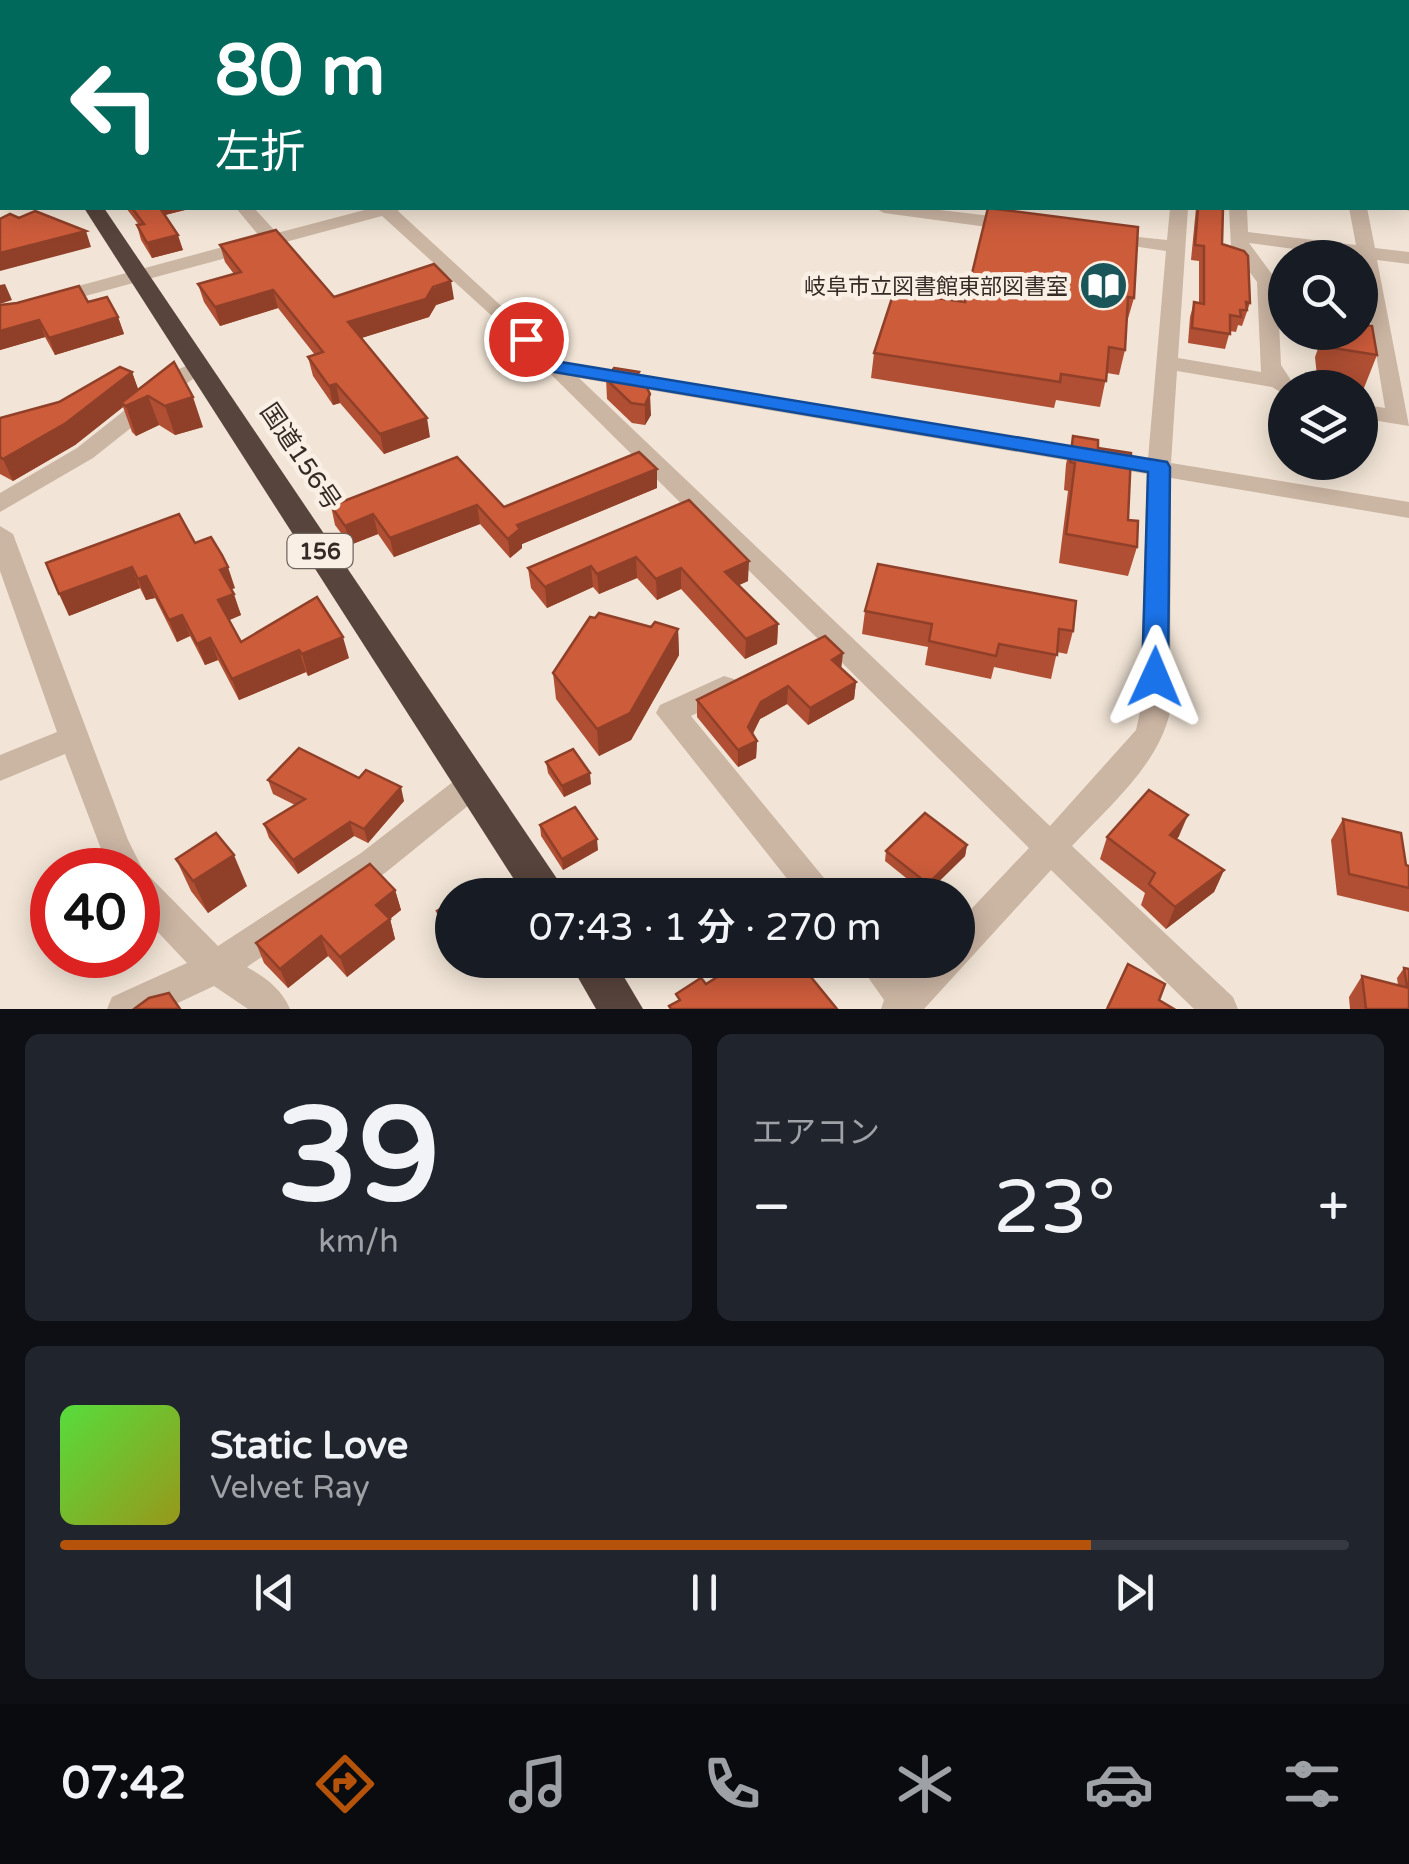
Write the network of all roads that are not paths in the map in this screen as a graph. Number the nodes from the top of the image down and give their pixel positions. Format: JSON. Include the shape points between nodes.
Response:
{"nodes":[{"id":1,"x":95,"y":210,"type":"edge"},
{"id":2,"x":247,"y":210,"type":"edge"},
{"id":3,"x":380,"y":210,"type":"edge"},
{"id":4,"x":389,"y":210,"type":"edge"},
{"id":5,"x":900,"y":210,"type":"edge"},
{"id":6,"x":1179,"y":210,"type":"edge"},
{"id":7,"x":1238,"y":210,"type":"edge"},
{"id":8,"x":1358,"y":210,"type":"edge"},
{"id":9,"x":1040,"y":228,"type":"edge"},
{"id":10,"x":1080,"y":233,"type":"edge"},
{"id":11,"x":1238,"y":236,"type":"junction"},
{"id":12,"x":272,"y":239,"type":"junction"},
{"id":13,"x":1270,"y":240,"type":"edge"},
{"id":14,"x":1365,"y":240,"type":"edge"},
{"id":15,"x":1175,"y":247,"type":"junction"},
{"id":16,"x":1378,"y":253,"type":"edge"},
{"id":17,"x":1409,"y":258,"type":"edge"},
{"id":18,"x":136,"y":275,"type":"junction"},
{"id":19,"x":1378,"y":298,"type":"edge"},
{"id":20,"x":0,"y":313,"type":"edge"},
{"id":21,"x":1167,"y":363,"type":"junction"},
{"id":22,"x":554,"y":366,"type":"junction"},
{"id":23,"x":198,"y":368,"type":"junction"},
{"id":24,"x":1273,"y":370,"type":"edge"},
{"id":25,"x":1268,"y":382,"type":"edge"},
{"id":26,"x":1378,"y":414,"type":"edge"},
{"id":27,"x":1404,"y":418,"type":"edge"},
{"id":28,"x":1159,"y":467,"type":"junction"},
{"id":29,"x":694,"y":502,"type":"junction"},
{"id":30,"x":0,"y":504,"type":"edge"},
{"id":31,"x":1409,"y":510,"type":"edge"},
{"id":32,"x":660,"y":517,"type":"edge"},
{"id":33,"x":0,"y":534,"type":"edge"},
{"id":34,"x":828,"y":635,"type":"junction"},
{"id":35,"x":794,"y":652,"type":"edge"},
{"id":36,"x":758,"y":670,"type":"edge"},
{"id":37,"x":76,"y":737,"type":"junction"},
{"id":38,"x":0,"y":768,"type":"edge"},
{"id":39,"x":474,"y":782,"type":"junction"},
{"id":40,"x":118,"y":848,"type":"edge"},
{"id":41,"x":1051,"y":849,"type":"junction"},
{"id":42,"x":536,"y":878,"type":"edge"},
{"id":43,"x":807,"y":878,"type":"edge"},
{"id":44,"x":160,"y":911,"type":"edge"},
{"id":45,"x":975,"y":930,"type":"edge"},
{"id":46,"x":216,"y":968,"type":"junction"},
{"id":47,"x":600,"y":978,"type":"edge"},
{"id":48,"x":886,"y":978,"type":"edge"},
{"id":49,"x":929,"y":978,"type":"edge"},
{"id":50,"x":903,"y":1005,"type":"edge"},
{"id":51,"x":125,"y":1009,"type":"edge"},
{"id":52,"x":272,"y":1009,"type":"edge"},
{"id":53,"x":620,"y":1009,"type":"edge"},
{"id":54,"x":1220,"y":1009,"type":"edge"}],
"edges":[{"from":1,"to":18,"type":"highway","name":"国道156号","number":"156"},
{"from":2,"to":12,"type":"street"},
{"from":3,"to":12,"type":"street"},
{"from":4,"to":22,"type":"street"},
{"from":5,"to":9,"type":"street"},
{"from":6,"to":15,"type":"street"},
{"from":7,"to":11,"type":"street"},
{"from":8,"to":14,"type":"street"},
{"from":10,"to":15,"type":"street"},
{"from":11,"to":13,"type":"street"},
{"from":11,"to":24,"type":"street","via":[[1267,281]]},
{"from":12,"to":18,"type":"street"},
{"from":15,"to":21,"type":"street"},
{"from":16,"to":17,"type":"street"},
{"from":18,"to":20,"type":"street"},
{"from":18,"to":23,"type":"highway","name":"国道156号","number":"156"},
{"from":19,"to":27,"type":"street"},
{"from":21,"to":25,"type":"street"},
{"from":21,"to":28,"type":"street"},
{"from":22,"to":28,"type":"street"},
{"from":22,"to":29,"type":"street"},
{"from":23,"to":30,"type":"street","via":[[85,454]]},
{"from":23,"to":39,"type":"highway","name":"国道156号","number":"156"},
{"from":26,"to":27,"type":"street"},
{"from":28,"to":31,"type":"street"},
{"from":28,"to":41,"type":"street","via":[[1150,734]]},
{"from":29,"to":32,"type":"street"},
{"from":29,"to":34,"type":"street"},
{"from":33,"to":37,"type":"street"},
{"from":34,"to":35,"type":"street"},
{"from":34,"to":41,"type":"street"},
{"from":36,"to":43,"type":"street","via":[[671,713]]},
{"from":37,"to":38,"type":"street"},
{"from":37,"to":40,"type":"street"},
{"from":39,"to":42,"type":"highway","name":"国道156号","number":"156"},
{"from":39,"to":46,"type":"street","via":[[373,863]]},
{"from":41,"to":45,"type":"street"},
{"from":41,"to":54,"type":"street"},
{"from":44,"to":46,"type":"street"},
{"from":46,"to":51,"type":"street"},
{"from":46,"to":52,"type":"street"},
{"from":47,"to":53,"type":"highway"},
{"from":48,"to":50,"type":"street"},
{"from":49,"to":50,"type":"street"}]}
